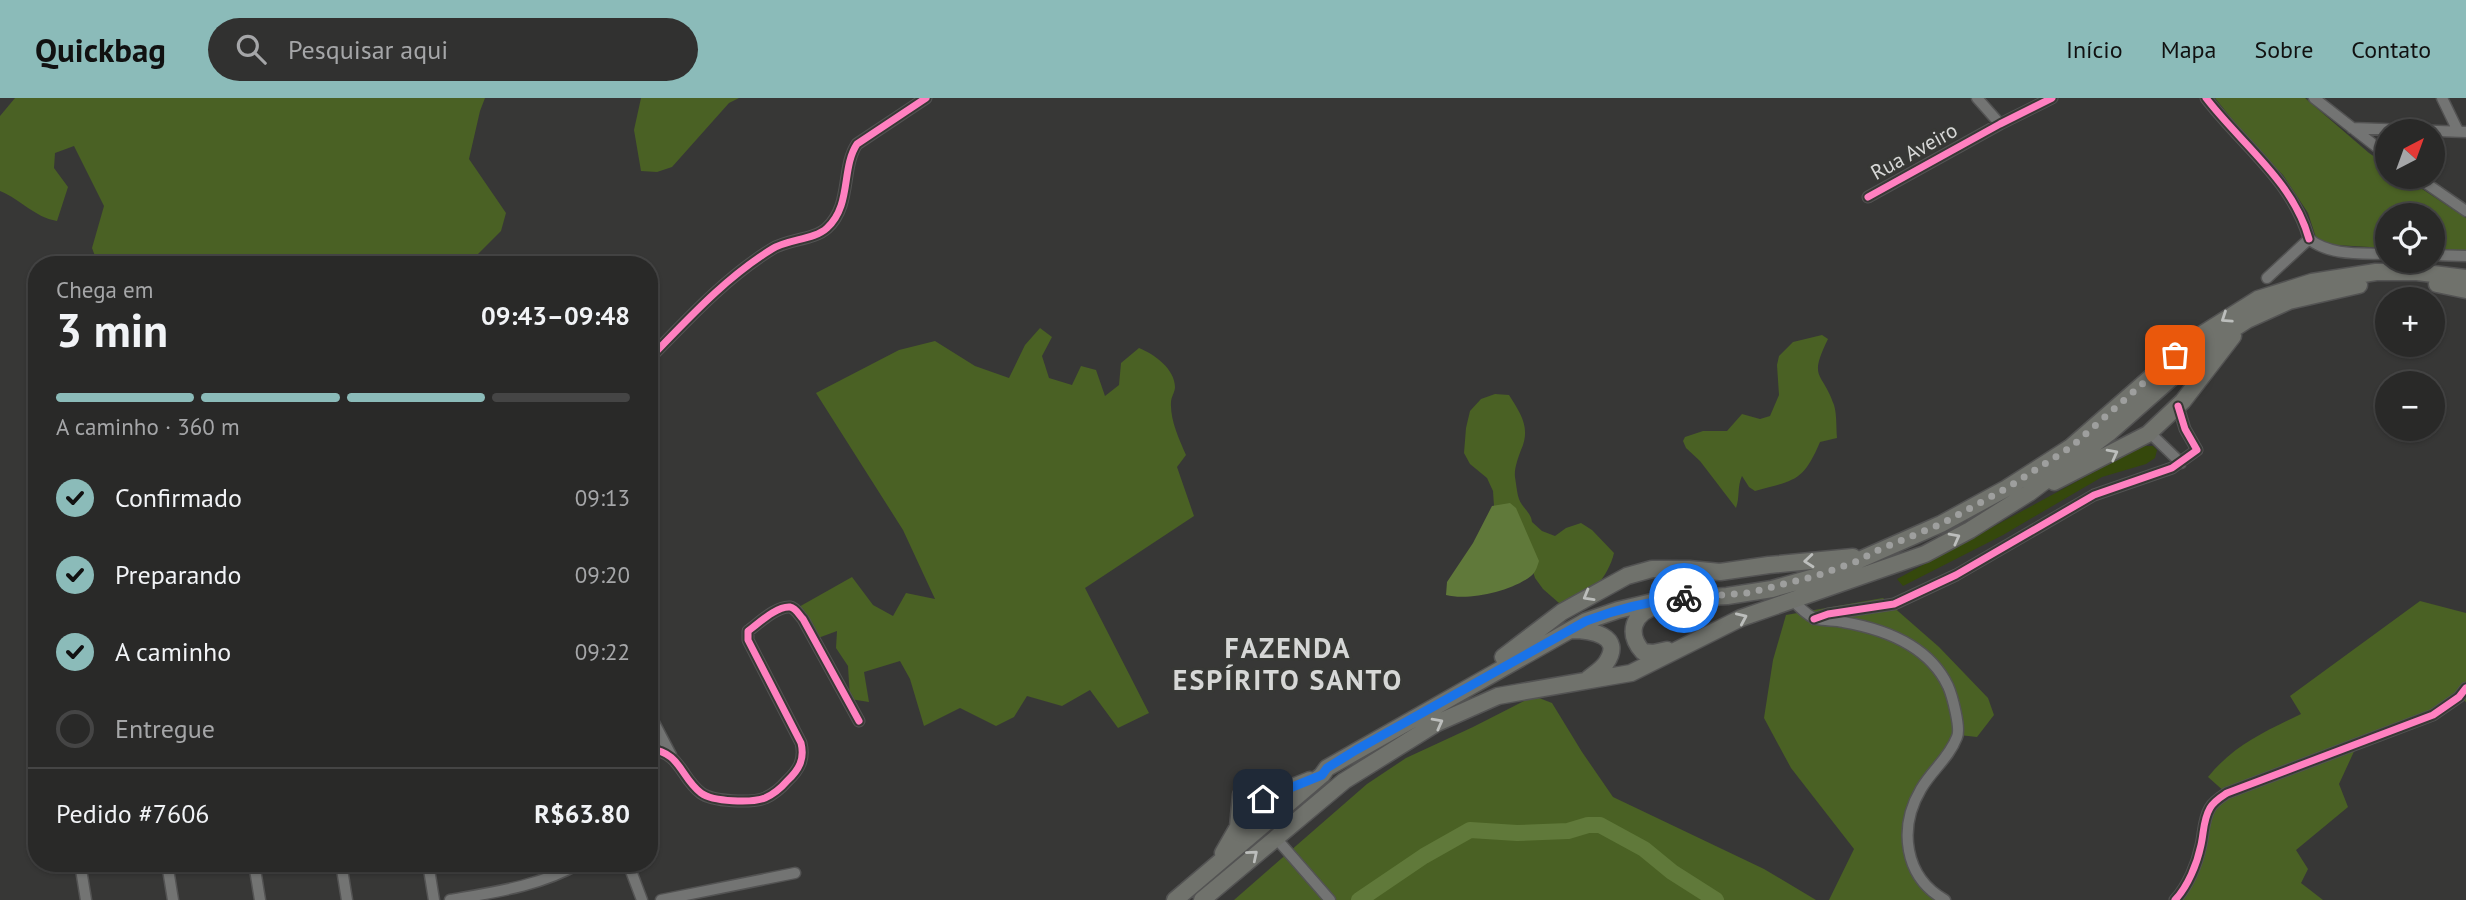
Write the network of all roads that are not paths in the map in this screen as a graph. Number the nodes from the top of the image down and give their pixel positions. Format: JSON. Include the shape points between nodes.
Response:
{"nodes":[{"id":1,"x":926,"y":98,"type":"edge"},
{"id":2,"x":1977,"y":98,"type":"edge"},
{"id":3,"x":2052,"y":98,"type":"edge"},
{"id":4,"x":2206,"y":98,"type":"edge"},
{"id":5,"x":2314,"y":98,"type":"edge"},
{"id":6,"x":2442,"y":98,"type":"edge"},
{"id":7,"x":2000,"y":124,"type":"junction"},
{"id":8,"x":2352,"y":128,"type":"junction"},
{"id":9,"x":2462,"y":131,"type":"edge"},
{"id":10,"x":2375,"y":146,"type":"edge"},
{"id":11,"x":2434,"y":189,"type":"edge"},
{"id":12,"x":1868,"y":197,"type":"dead end"},
{"id":13,"x":2466,"y":211,"type":"edge"},
{"id":14,"x":2309,"y":239,"type":"junction"},
{"id":15,"x":2375,"y":253,"type":"edge"},
{"id":16,"x":2445,"y":255,"type":"edge"},
{"id":17,"x":2466,"y":256,"type":"edge"},
{"id":18,"x":2267,"y":278,"type":"dead end"},
{"id":19,"x":2466,"y":278,"type":"edge"},
{"id":20,"x":2466,"y":289,"type":"edge"},
{"id":21,"x":2247,"y":320,"type":"junction"},
{"id":22,"x":658,"y":350,"type":"edge"},
{"id":23,"x":2178,"y":406,"type":"junction"},
{"id":24,"x":2150,"y":433,"type":"junction"},
{"id":25,"x":2181,"y":464,"type":"junction"},
{"id":26,"x":2029,"y":493,"type":"junction"},
{"id":27,"x":1876,"y":551,"type":"junction"},
{"id":28,"x":1697,"y":597,"type":"junction"},
{"id":29,"x":1792,"y":600,"type":"junction"},
{"id":30,"x":1814,"y":619,"type":"junction"},
{"id":31,"x":1568,"y":630,"type":"junction"},
{"id":32,"x":1691,"y":644,"type":"junction"},
{"id":33,"x":1588,"y":679,"type":"junction"},
{"id":34,"x":2466,"y":688,"type":"edge"},
{"id":35,"x":1444,"y":701,"type":"junction"},
{"id":36,"x":859,"y":721,"type":"dead end"},
{"id":37,"x":658,"y":730,"type":"edge"},
{"id":38,"x":658,"y":751,"type":"edge"},
{"id":39,"x":671,"y":755,"type":"junction"},
{"id":40,"x":1322,"y":775,"type":"junction"},
{"id":41,"x":1275,"y":836,"type":"junction"},
{"id":42,"x":1216,"y":864,"type":"junction"},
{"id":43,"x":81,"y":872,"type":"edge"},
{"id":44,"x":168,"y":872,"type":"edge"},
{"id":45,"x":255,"y":872,"type":"edge"},
{"id":46,"x":342,"y":872,"type":"edge"},
{"id":47,"x":430,"y":872,"type":"edge"},
{"id":48,"x":565,"y":872,"type":"edge"},
{"id":49,"x":631,"y":872,"type":"edge"},
{"id":50,"x":796,"y":873,"type":"dead end"},
{"id":51,"x":86,"y":900,"type":"edge"},
{"id":52,"x":173,"y":900,"type":"edge"},
{"id":53,"x":260,"y":900,"type":"edge"},
{"id":54,"x":347,"y":900,"type":"edge"},
{"id":55,"x":435,"y":900,"type":"edge"},
{"id":56,"x":450,"y":900,"type":"edge"},
{"id":57,"x":642,"y":900,"type":"edge"},
{"id":58,"x":661,"y":900,"type":"edge"},
{"id":59,"x":1175,"y":900,"type":"edge"},
{"id":60,"x":1202,"y":900,"type":"edge"},
{"id":61,"x":1330,"y":900,"type":"edge"},
{"id":62,"x":1945,"y":900,"type":"edge"},
{"id":63,"x":2175,"y":900,"type":"edge"}],
"edges":[{"from":1,"to":22,"type":"street","via":[[857,144],[838,213],[827,229],[774,248],[711,294]]},
{"from":2,"to":7,"type":"street"},
{"from":3,"to":7,"type":"street","name":"Rua Aveiro"},
{"from":4,"to":14,"type":"street","via":[[2285,188]]},
{"from":5,"to":8,"type":"street"},
{"from":6,"to":9,"type":"street"},
{"from":7,"to":12,"type":"street","name":"Rua Aveiro"},
{"from":8,"to":9,"type":"street"},
{"from":8,"to":10,"type":"street"},
{"from":11,"to":13,"type":"street"},
{"from":14,"to":15,"type":"street","via":[[2334,251]]},
{"from":14,"to":18,"type":"street"},
{"from":16,"to":17,"type":"street"},
{"from":19,"to":27,"type":"main road","one_way":true,"via":[[2376,272],[2312,282],[2258,299],[2196,338],[2071,447],[1941,524]]},
{"from":20,"to":21,"type":"main road","via":[[2395,281],[2346,286],[2289,300]]},
{"from":21,"to":23,"type":"main road"},
{"from":21,"to":26,"type":"main road","via":[[2210,344],[2110,432]]},
{"from":23,"to":24,"type":"main road"},
{"from":23,"to":25,"type":"street","via":[[2197,450]]},
{"from":24,"to":25,"type":"street"},
{"from":26,"to":24,"type":"main road","one_way":true},
{"from":25,"to":30,"type":"street","via":[[2094,495],[1956,575],[1894,604]]},
{"from":29,"to":26,"type":"main road","one_way":true,"via":[[1925,554]]},
{"from":27,"to":28,"type":"main road","via":[[1832,572],[1772,589]]},
{"from":27,"to":35,"type":"main road","one_way":true,"via":[[1852,558],[1741,570],[1652,569],[1627,576],[1562,612]]},
{"from":28,"to":31,"type":"main road","via":[[1618,610]]},
{"from":28,"to":32,"type":"main road","via":[[1650,608],[1637,619],[1633,630],[1635,643],[1643,652]]},
{"from":29,"to":30,"type":"street"},
{"from":32,"to":29,"type":"main road","one_way":true,"via":[[1741,618]]},
{"from":30,"to":62,"type":"street","via":[[1890,634],[1931,662],[1949,688],[1959,735],[1949,755],[1922,786],[1909,831],[1912,867],[1920,881]]},
{"from":31,"to":33,"type":"main road","via":[[1589,630],[1607,638],[1611,648],[1606,664]]},
{"from":31,"to":35,"type":"main road"},
{"from":32,"to":33,"type":"main road","via":[[1631,673]]},
{"from":41,"to":33,"type":"main road","one_way":true,"via":[[1344,781],[1437,723],[1498,696]]},
{"from":34,"to":63,"type":"street","via":[[2433,715],[2227,793],[2211,806],[2196,863]]},
{"from":35,"to":40,"type":"main road","via":[[1356,750]]},
{"from":36,"to":39,"type":"street","via":[[803,619],[789,607],[748,631],[748,640],[801,743],[804,753],[794,775],[764,798],[719,799],[701,793]]},
{"from":37,"to":39,"type":"street"},
{"from":38,"to":39,"type":"street"},
{"from":40,"to":42,"type":"main road"},
{"from":40,"to":42,"type":"main road","via":[[1263,799],[1241,795],[1238,827]]},
{"from":60,"to":41,"type":"main road","one_way":true},
{"from":41,"to":61,"type":"street"},
{"from":42,"to":59,"type":"main road"},
{"from":43,"to":51,"type":"street"},
{"from":44,"to":52,"type":"street"},
{"from":45,"to":53,"type":"street"},
{"from":46,"to":54,"type":"street"},
{"from":47,"to":55,"type":"street"},
{"from":48,"to":56,"type":"street","via":[[504,892]]},
{"from":49,"to":57,"type":"street"},
{"from":50,"to":58,"type":"street"}]}
